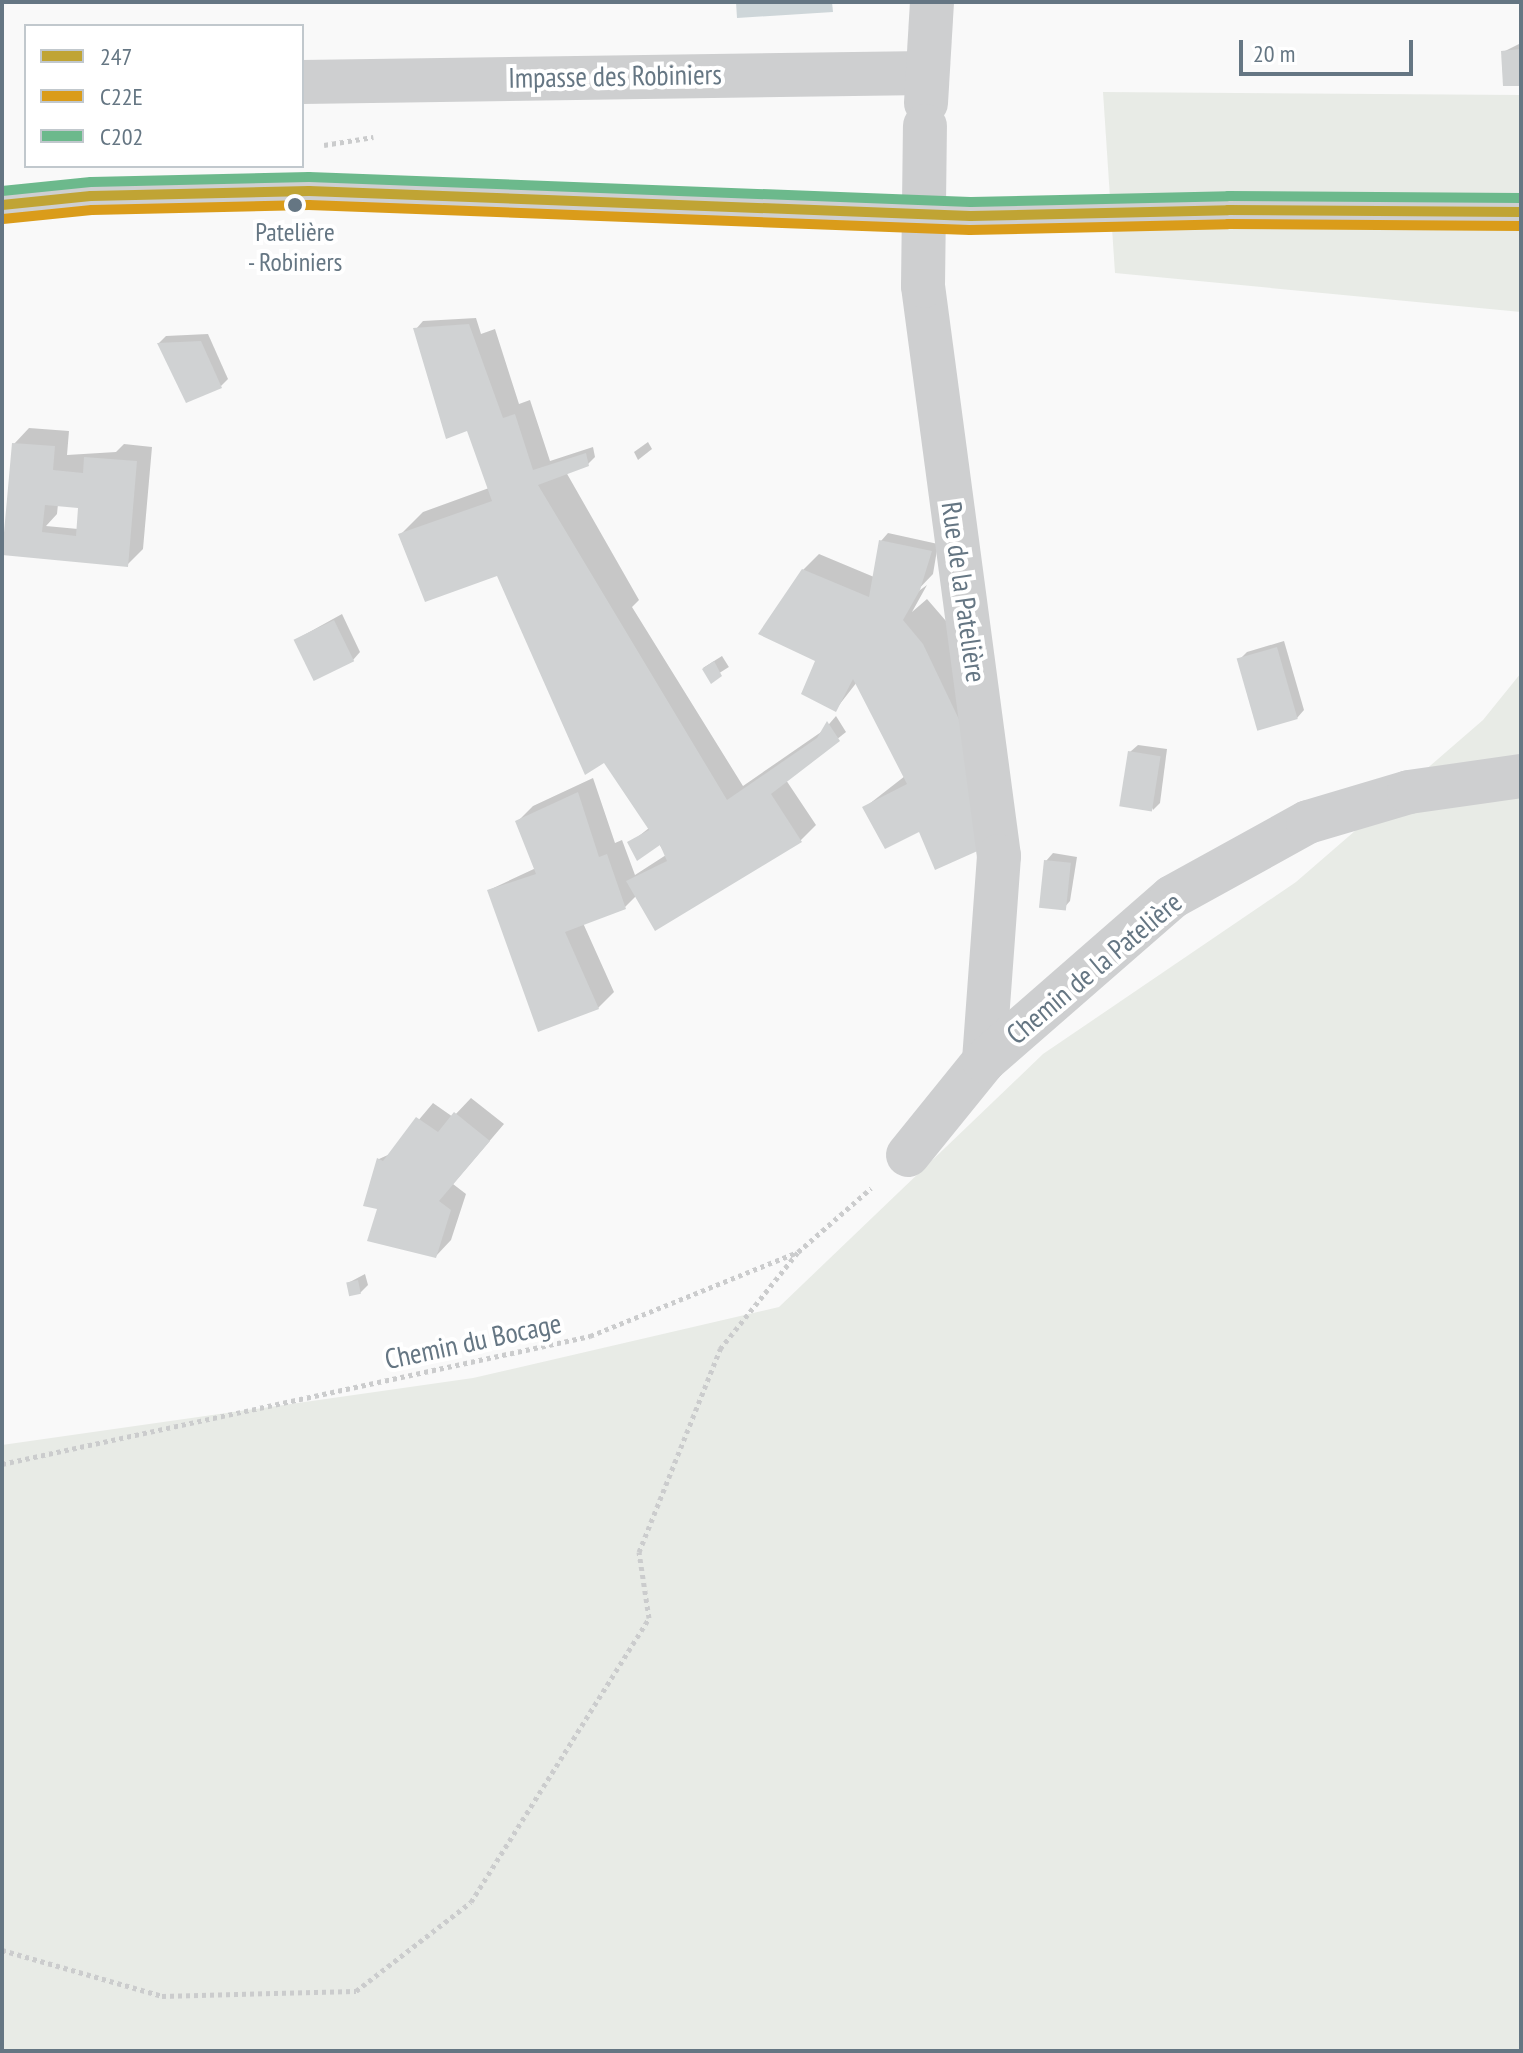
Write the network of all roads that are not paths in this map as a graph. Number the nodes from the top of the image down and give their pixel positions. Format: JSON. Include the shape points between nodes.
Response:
{"nodes":[{"id":1,"x":932,"y":2,"type":"edge"},
{"id":2,"x":927,"y":73,"type":"junction"},
{"id":3,"x":304,"y":82,"type":"edge"},
{"id":4,"x":2,"y":205,"type":"edge"},
{"id":5,"x":1521,"y":212,"type":"edge"},
{"id":6,"x":1521,"y":776,"type":"edge"},
{"id":7,"x":984,"y":1061,"type":"junction"},
{"id":8,"x":908,"y":1155,"type":"road end"}],
"edges":[{"from":1,"to":2,"type":"street","name":"Rue de la Patelière"},
{"from":2,"to":3,"type":"street","name":"Impasse des Robiniers"},
{"from":2,"to":7,"type":"street","name":"Rue de la Patelière","bridge":true,"via":[[923,286],[999,856]]},
{"from":4,"to":5,"type":"lane","via":[[91,196],[309,191],[971,216],[1228,210]]},
{"from":6,"to":7,"type":"street","name":"Chemin de la Patelière","via":[[1409,792],[1308,822],[1172,897]]},
{"from":7,"to":8,"type":"street"}]}
